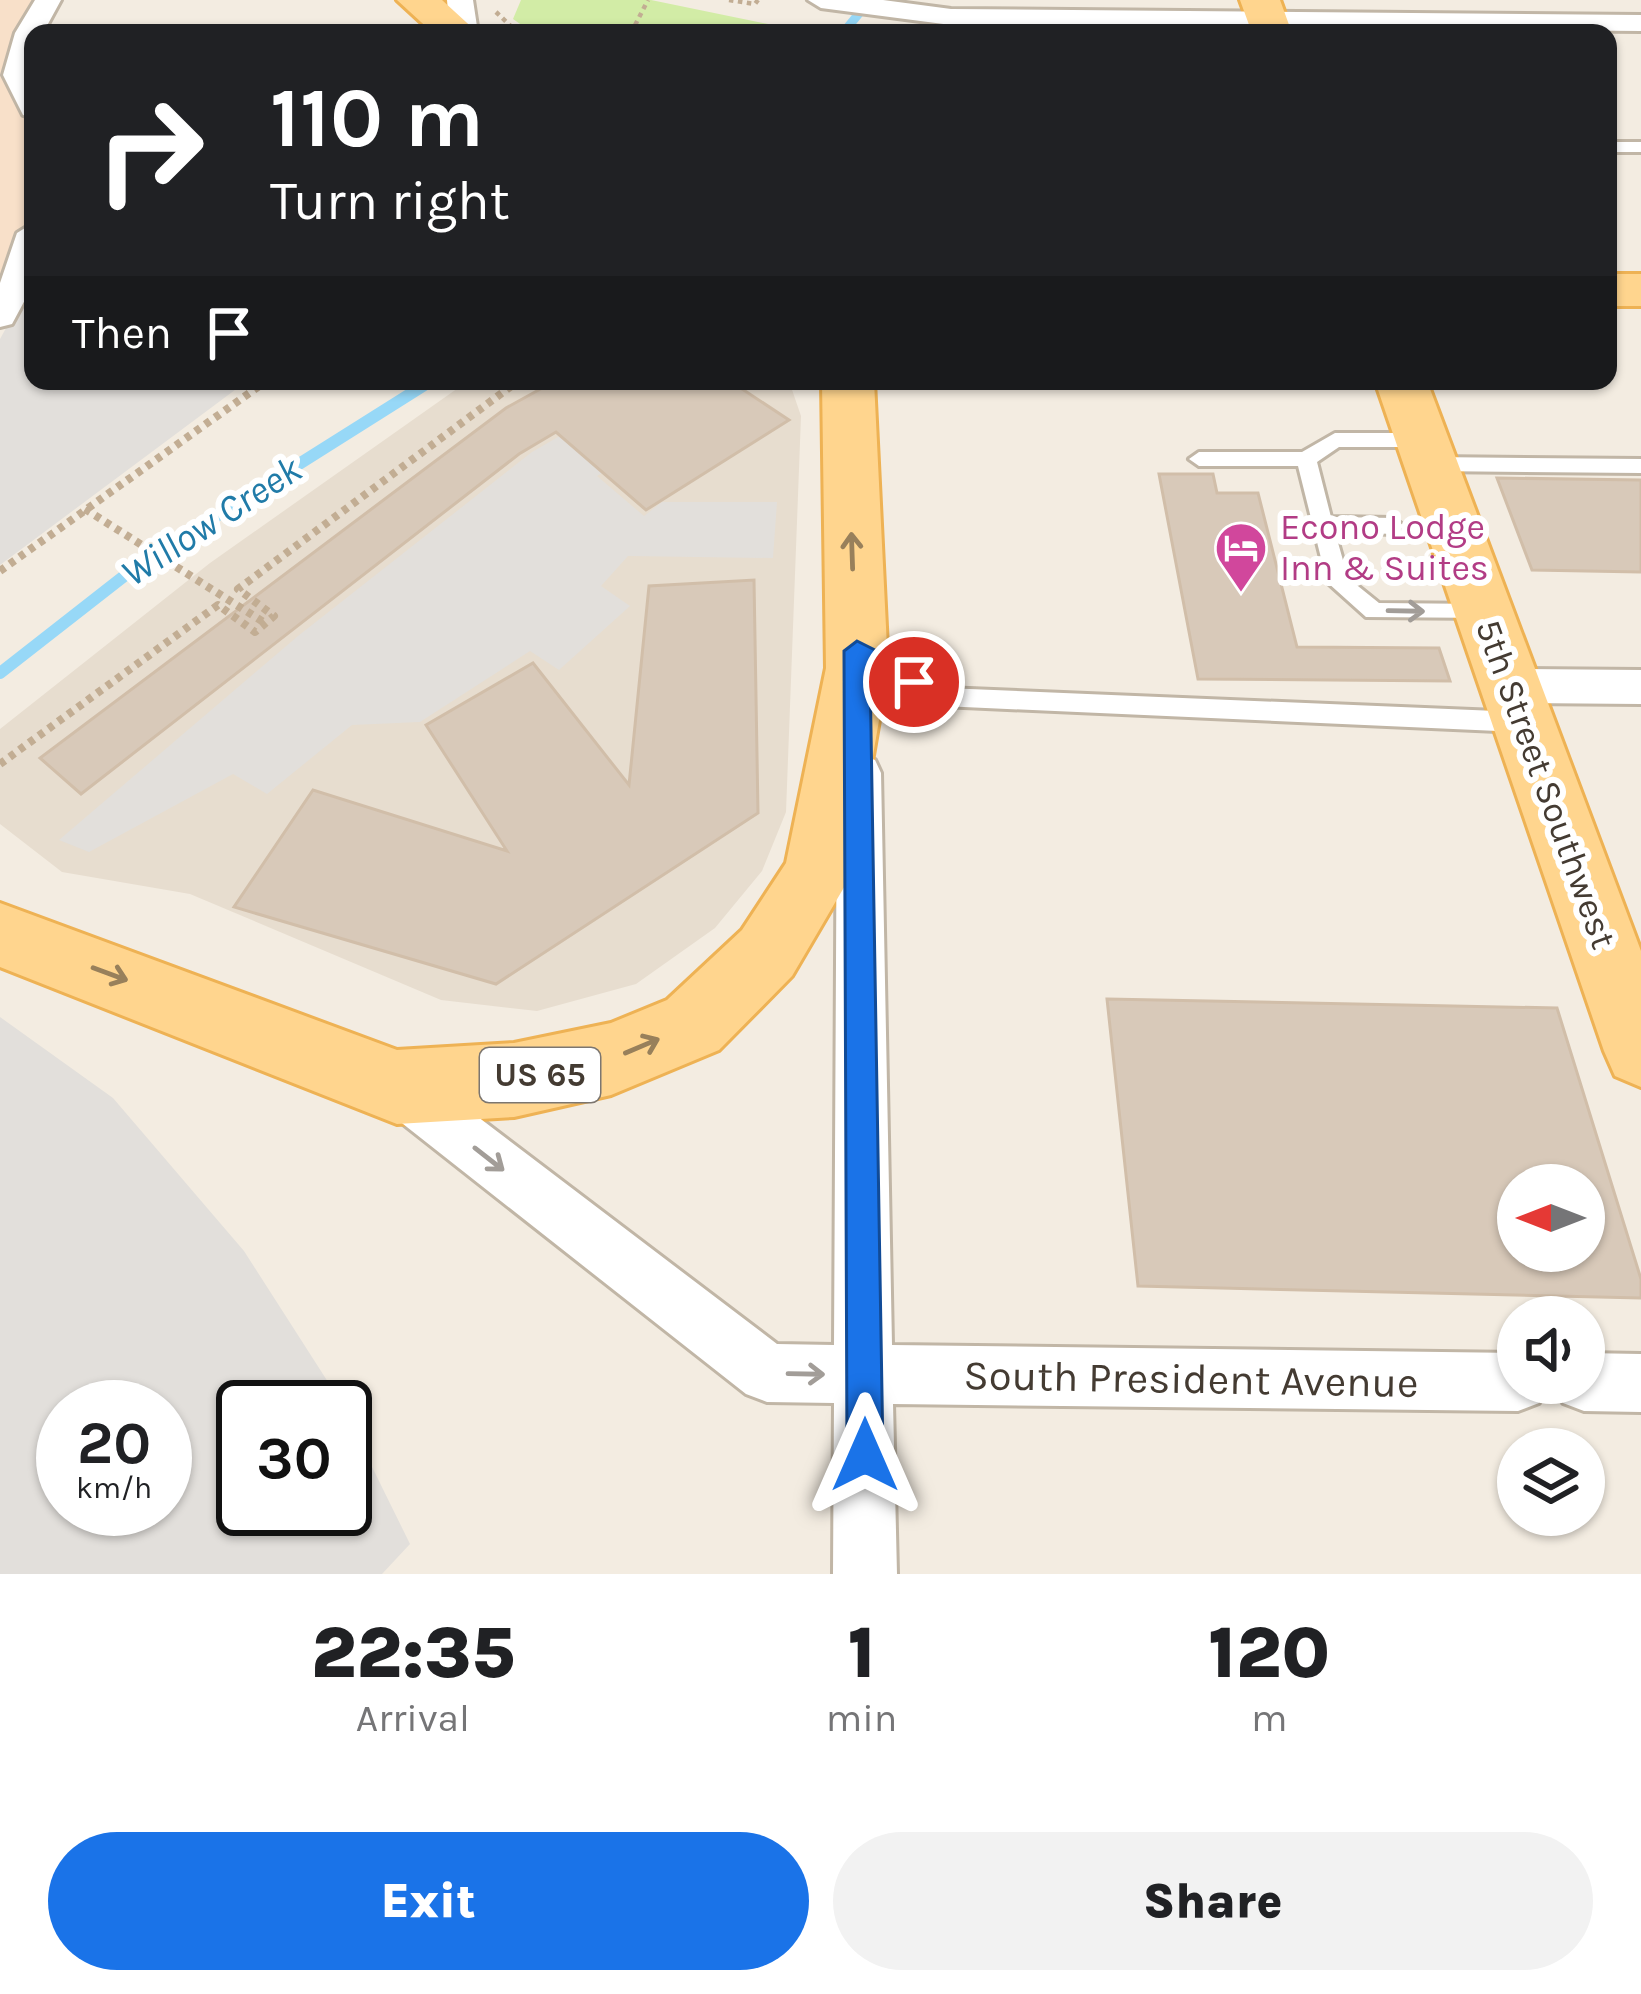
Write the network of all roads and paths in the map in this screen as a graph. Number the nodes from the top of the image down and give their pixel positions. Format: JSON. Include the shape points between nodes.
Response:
{"nodes":[{"id":1,"x":417,"y":0,"type":"edge"},
{"id":2,"x":729,"y":0,"type":"edge"},
{"id":3,"x":758,"y":0,"type":"edge"},
{"id":4,"x":820,"y":0,"type":"edge"},
{"id":5,"x":1267,"y":18,"type":"edge"},
{"id":6,"x":1641,"y":23,"type":"edge"},
{"id":7,"x":449,"y":24,"type":"edge"},
{"id":8,"x":24,"y":50,"type":"edge"},
{"id":9,"x":24,"y":92,"type":"edge"},
{"id":10,"x":24,"y":261,"type":"edge"},
{"id":11,"x":0,"y":316,"type":"edge"},
{"id":12,"x":253,"y":390,"type":"edge"},
{"id":13,"x":505,"y":390,"type":"edge"},
{"id":14,"x":824,"y":390,"type":"edge"},
{"id":15,"x":848,"y":390,"type":"edge"},
{"id":16,"x":1404,"y":390,"type":"edge"},
{"id":17,"x":1427,"y":452,"type":"junction"},
{"id":18,"x":851,"y":454,"type":"junction"},
{"id":19,"x":1199,"y":459,"type":"dead end"},
{"id":20,"x":1306,"y":459,"type":"junction"},
{"id":21,"x":1641,"y":466,"type":"edge"},
{"id":22,"x":85,"y":509,"type":"junction"},
{"id":23,"x":1323,"y":524,"type":"junction"},
{"id":24,"x":1394,"y":526,"type":"dead end"},
{"id":25,"x":0,"y":572,"type":"edge"},
{"id":26,"x":1484,"y":612,"type":"junction"},
{"id":27,"x":265,"y":623,"type":"junction"},
{"id":28,"x":857,"y":660,"type":"junction"},
{"id":29,"x":1641,"y":687,"type":"edge"},
{"id":30,"x":1517,"y":704,"type":"junction"},
{"id":31,"x":0,"y":764,"type":"edge"},
{"id":32,"x":0,"y":934,"type":"edge"},
{"id":33,"x":1641,"y":1051,"type":"edge"},
{"id":34,"x":397,"y":1087,"type":"junction"},
{"id":35,"x":865,"y":1376,"type":"junction"},
{"id":36,"x":1497,"y":1382,"type":"edge"},
{"id":37,"x":1605,"y":1382,"type":"edge"},
{"id":38,"x":1641,"y":1383,"type":"edge"},
{"id":39,"x":865,"y":1574,"type":"edge"}],
"edges":[{"from":1,"to":7,"type":"main road"},
{"from":2,"to":3,"type":"path"},
{"from":4,"to":5,"type":"street","via":[[912,16]]},
{"from":5,"to":6,"type":"street"},
{"from":8,"to":9,"type":"street","via":[[16,76]]},
{"from":10,"to":11,"type":"street"},
{"from":12,"to":22,"type":"path"},
{"from":13,"to":27,"type":"path","via":[[238,589],[274,616]]},
{"from":14,"to":18,"type":"main road"},
{"from":15,"to":18,"type":"main road","number":"US 65"},
{"from":16,"to":17,"type":"main road","name":"5th Street Southwest"},
{"from":17,"to":20,"type":"lane","via":[[1335,440]]},
{"from":17,"to":21,"type":"lane"},
{"from":17,"to":26,"type":"main road","name":"5th Street Southwest"},
{"from":28,"to":18,"type":"main road","number":"US 65","one_way":true},
{"from":19,"to":20,"type":"lane"},
{"from":20,"to":23,"type":"lane"},
{"from":22,"to":25,"type":"path"},
{"from":22,"to":27,"type":"path"},
{"from":23,"to":24,"type":"lane"},
{"from":23,"to":26,"type":"lane","one_way":true,"via":[[1338,582],[1374,610]]},
{"from":26,"to":30,"type":"main road","name":"5th Street Southwest"},
{"from":27,"to":31,"type":"path","via":[[255,632],[218,605]]},
{"from":28,"to":30,"type":"lane","via":[[942,697]]},
{"from":34,"to":28,"type":"main road","number":"US 65","one_way":true,"via":[[514,1080],[611,1059],[693,1025],[767,953],[819,872]]},
{"from":28,"to":35,"type":"street"},
{"from":29,"to":30,"type":"street"},
{"from":30,"to":33,"type":"main road","name":"5th Street Southwest"},
{"from":32,"to":34,"type":"main road","number":"US 65","one_way":true},
{"from":34,"to":35,"type":"street","name":"South President Avenue","one_way":true,"via":[[766,1373]]},
{"from":35,"to":36,"type":"street","name":"South President Avenue"},
{"from":35,"to":39,"type":"street"},
{"from":37,"to":38,"type":"street"}]}
